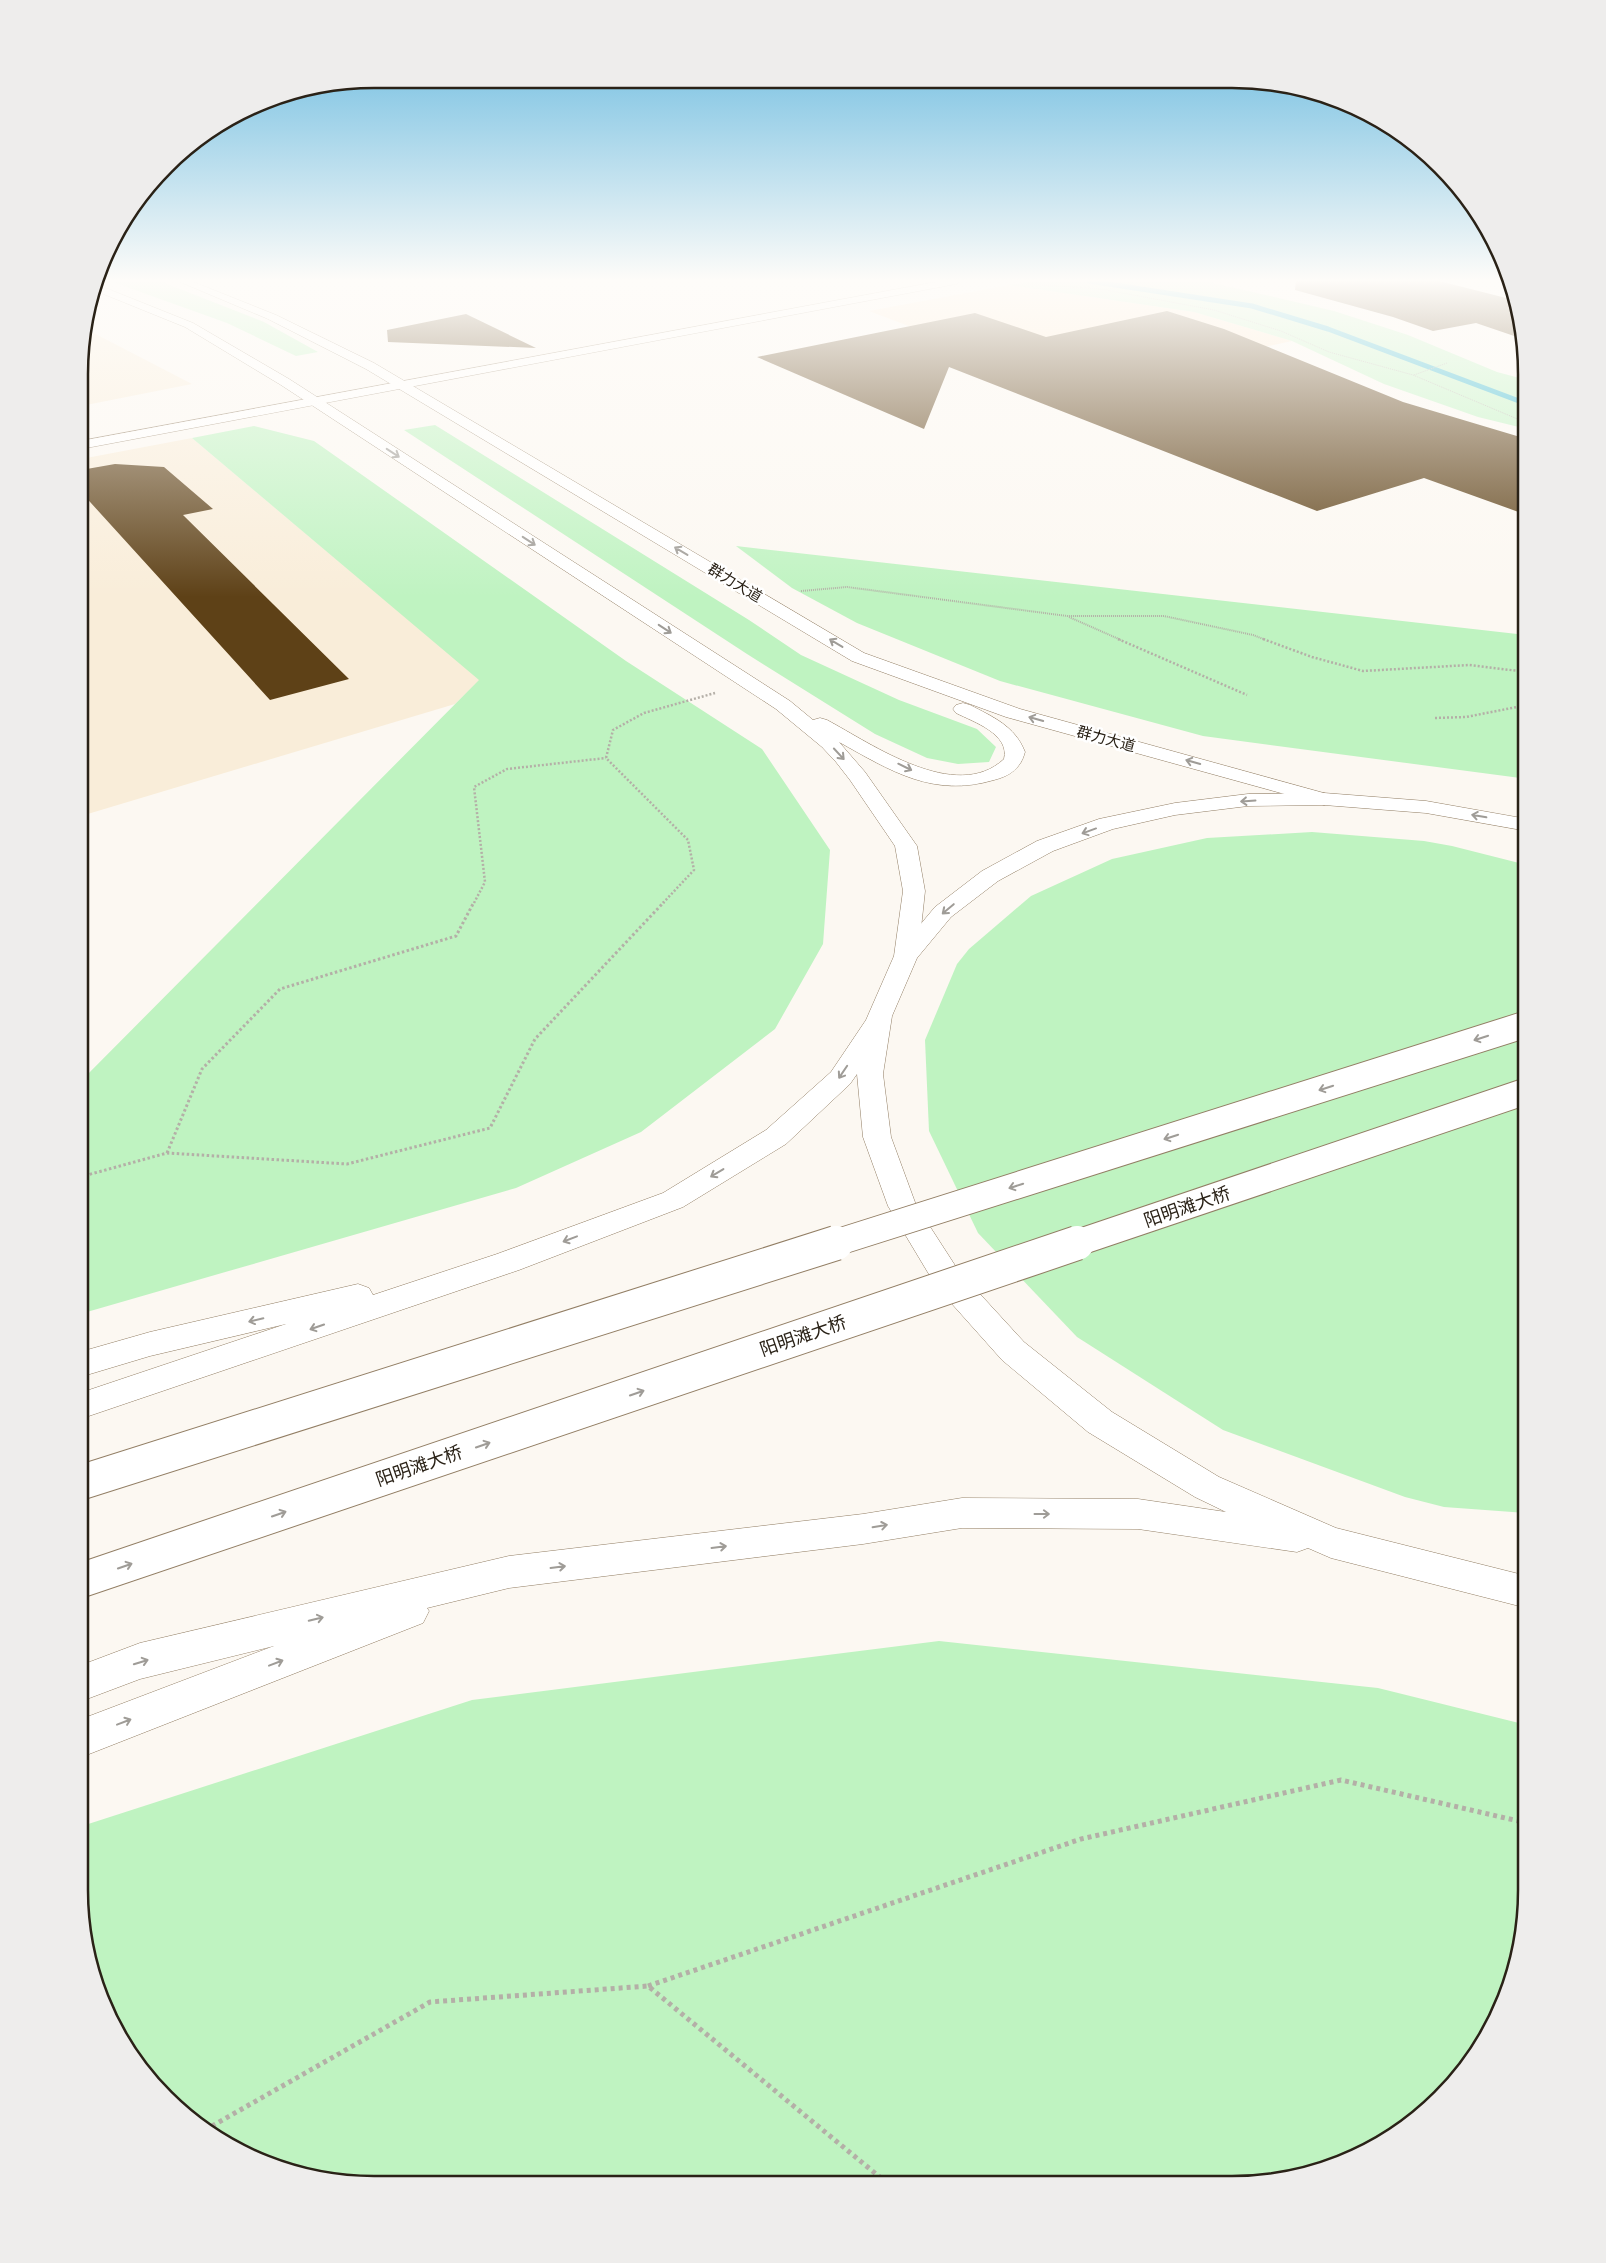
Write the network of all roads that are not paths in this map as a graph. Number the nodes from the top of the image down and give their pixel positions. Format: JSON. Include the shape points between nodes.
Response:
{"nodes":[{"id":1,"x":291,"y":387,"type":"edge"},
{"id":2,"x":329,"y":387,"type":"edge"},
{"id":3,"x":389,"y":387,"type":"edge"},
{"id":4,"x":406,"y":387,"type":"edge"},
{"id":5,"x":300,"y":392,"type":"junction"},
{"id":6,"x":315,"y":402,"type":"junction"},
{"id":7,"x":88,"y":432,"type":"edge"},
{"id":8,"x":88,"y":444,"type":"edge"},
{"id":9,"x":858,"y":657,"type":"junction"},
{"id":10,"x":783,"y":705,"type":"junction"},
{"id":11,"x":1324,"y":799,"type":"junction"},
{"id":12,"x":1518,"y":823,"type":"edge"},
{"id":13,"x":906,"y":956,"type":"junction"},
{"id":14,"x":879,"y":1016,"type":"junction"},
{"id":15,"x":1518,"y":1027,"type":"edge"},
{"id":16,"x":1518,"y":1094,"type":"edge"},
{"id":17,"x":508,"y":1262,"type":"junction"},
{"id":18,"x":88,"y":1362,"type":"edge"},
{"id":19,"x":88,"y":1403,"type":"edge"},
{"id":20,"x":88,"y":1480,"type":"edge"},
{"id":21,"x":1331,"y":1542,"type":"junction"},
{"id":22,"x":509,"y":1572,"type":"junction"},
{"id":23,"x":88,"y":1578,"type":"edge"},
{"id":24,"x":1518,"y":1590,"type":"edge"},
{"id":25,"x":88,"y":1681,"type":"edge"},
{"id":26,"x":88,"y":1736,"type":"edge"}],
"edges":[{"from":1,"to":5,"type":"main road"},
{"from":2,"to":5,"type":"main road"},
{"from":3,"to":6,"type":"main road"},
{"from":9,"to":4,"type":"main road","name":"群力大道","one_way":true},
{"from":5,"to":6,"type":"main road"},
{"from":5,"to":7,"type":"main road"},
{"from":6,"to":8,"type":"main road"},
{"from":6,"to":10,"type":"main road","one_way":true},
{"from":10,"to":9,"type":"main road","one_way":true,"via":[[931,778],[975,780],[1005,769],[1012,761],[1012,742],[996,728]]},
{"from":11,"to":9,"type":"main road","name":"群力大道","one_way":true,"via":[[1013,713]]},
{"from":10,"to":13,"type":"main road","one_way":true,"via":[[829,743],[853,770],[906,846],[914,891]]},
{"from":12,"to":11,"type":"main road","one_way":true,"via":[[1426,807]]},
{"from":11,"to":13,"type":"main road","one_way":true,"via":[[1248,800],[1175,809],[1107,824],[1045,846],[990,876],[943,912]]},
{"from":13,"to":14,"type":"main road"},
{"from":14,"to":17,"type":"main road","one_way":true,"via":[[840,1078],[776,1137],[673,1200]]},
{"from":14,"to":21,"type":"main road","via":[[870,1074],[877,1138],[902,1206],[947,1278],[1013,1352],[1100,1422],[1207,1487]]},
{"from":15,"to":20,"type":"main road","one_way":true,"bridge":true},
{"from":23,"to":16,"type":"main road","name":"阳明滩大桥","one_way":true,"bridge":true},
{"from":17,"to":18,"type":"main road","one_way":true,"via":[[150,1344]]},
{"from":17,"to":19,"type":"main road","one_way":true},
{"from":22,"to":21,"type":"main road","one_way":true,"via":[[862,1529],[962,1513],[1138,1514]]},
{"from":21,"to":24,"type":"main road"},
{"from":25,"to":22,"type":"main road","one_way":true,"via":[[140,1661]]},
{"from":26,"to":22,"type":"main road","one_way":true}]}
